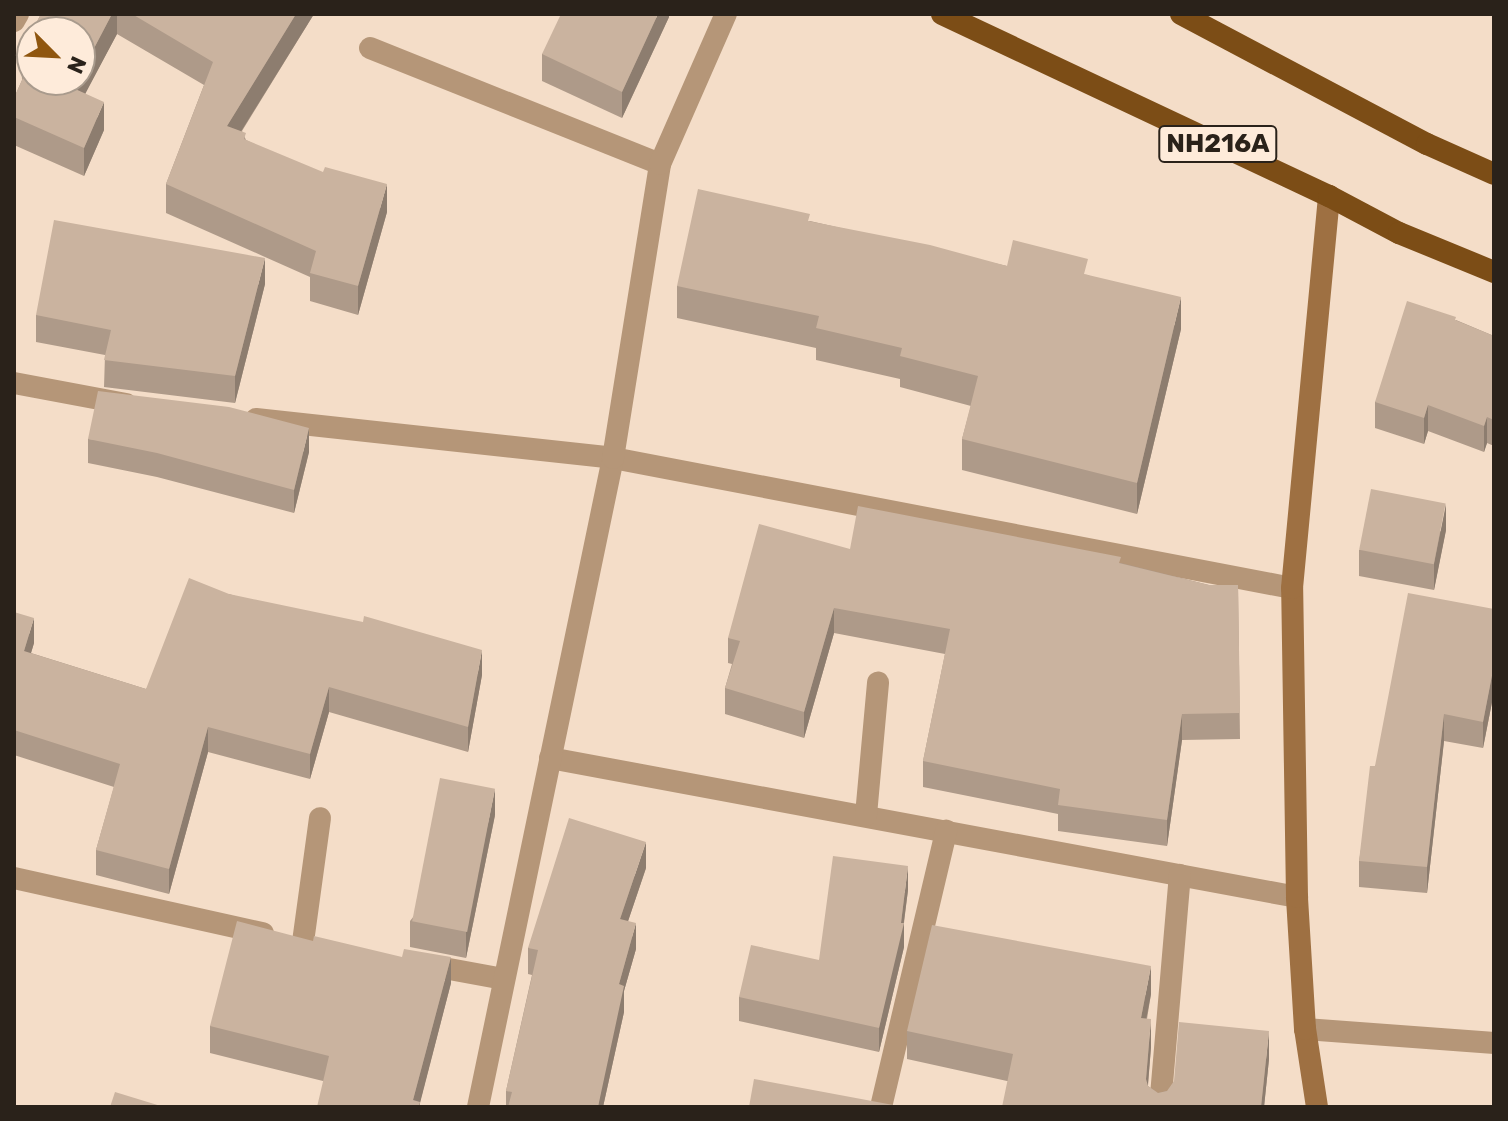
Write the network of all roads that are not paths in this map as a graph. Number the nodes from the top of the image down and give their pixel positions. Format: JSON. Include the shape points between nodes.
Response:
{"nodes":[{"id":1,"x":18,"y":14,"type":"edge"},
{"id":2,"x":726,"y":14,"type":"edge"},
{"id":3,"x":942,"y":14,"type":"edge"},
{"id":4,"x":1181,"y":14,"type":"edge"},
{"id":5,"x":14,"y":21,"type":"edge"},
{"id":6,"x":370,"y":48,"type":"dead end"},
{"id":7,"x":660,"y":164,"type":"junction"},
{"id":8,"x":1494,"y":174,"type":"edge"},
{"id":9,"x":1329,"y":196,"type":"junction"},
{"id":10,"x":1494,"y":272,"type":"edge"},
{"id":11,"x":14,"y":383,"type":"edge"},
{"id":12,"x":151,"y":407,"type":"edge"},
{"id":13,"x":228,"y":416,"type":"edge"},
{"id":14,"x":613,"y":458,"type":"junction"},
{"id":15,"x":1292,"y":588,"type":"junction"},
{"id":16,"x":878,"y":683,"type":"dead end"},
{"id":17,"x":550,"y":758,"type":"junction"},
{"id":18,"x":866,"y":815,"type":"junction"},
{"id":19,"x":320,"y":818,"type":"dead end"},
{"id":20,"x":946,"y":831,"type":"junction"},
{"id":21,"x":1180,"y":875,"type":"junction"},
{"id":22,"x":14,"y":878,"type":"edge"},
{"id":23,"x":1297,"y":897,"type":"junction"},
{"id":24,"x":396,"y":959,"type":"edge"},
{"id":25,"x":504,"y":979,"type":"junction"},
{"id":26,"x":1305,"y":1029,"type":"junction"},
{"id":27,"x":1494,"y":1043,"type":"edge"},
{"id":28,"x":478,"y":1107,"type":"edge"},
{"id":29,"x":881,"y":1107,"type":"edge"},
{"id":30,"x":1160,"y":1107,"type":"edge"},
{"id":31,"x":1317,"y":1107,"type":"edge"}],
"edges":[{"from":1,"to":5,"type":"street"},
{"from":2,"to":7,"type":"street"},
{"from":3,"to":9,"type":"highway","number":"NH216A"},
{"from":4,"to":8,"type":"highway"},
{"from":6,"to":7,"type":"street"},
{"from":7,"to":14,"type":"street"},
{"from":9,"to":10,"type":"highway","number":"NH216A","via":[[1399,233]]},
{"from":9,"to":15,"type":"main road"},
{"from":11,"to":12,"type":"street"},
{"from":13,"to":14,"type":"street"},
{"from":14,"to":15,"type":"street"},
{"from":14,"to":17,"type":"street"},
{"from":15,"to":23,"type":"main road"},
{"from":16,"to":18,"type":"street"},
{"from":17,"to":18,"type":"street"},
{"from":17,"to":25,"type":"street"},
{"from":18,"to":20,"type":"street"},
{"from":19,"to":22,"type":"street","via":[[310,943]]},
{"from":20,"to":21,"type":"street"},
{"from":20,"to":29,"type":"street"},
{"from":21,"to":23,"type":"street"},
{"from":21,"to":30,"type":"street"},
{"from":23,"to":26,"type":"main road"},
{"from":24,"to":25,"type":"street"},
{"from":25,"to":28,"type":"street"},
{"from":26,"to":27,"type":"street"},
{"from":26,"to":31,"type":"main road"}]}
